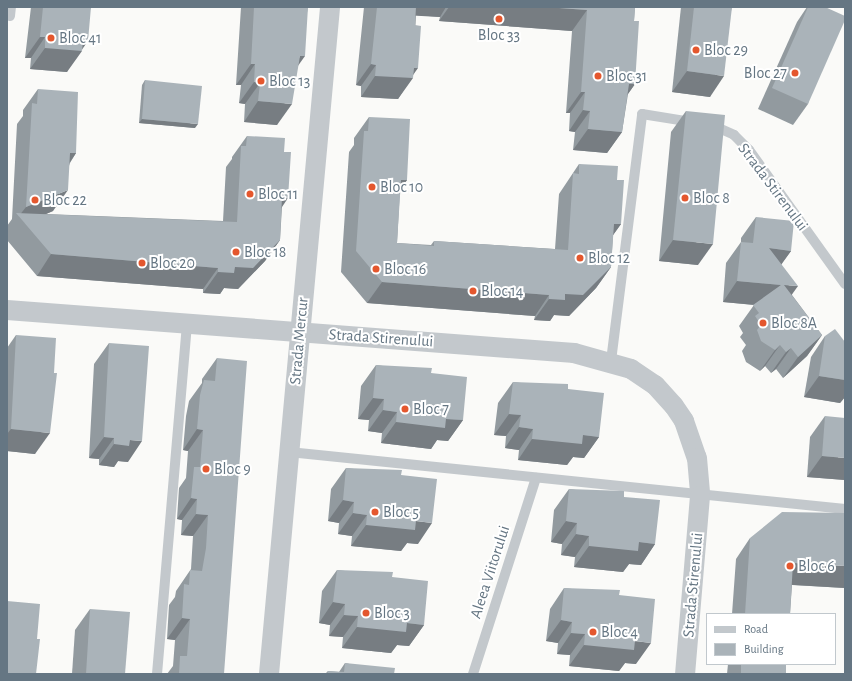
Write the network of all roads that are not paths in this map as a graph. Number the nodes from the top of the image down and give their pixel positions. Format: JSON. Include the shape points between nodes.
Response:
{"nodes":[{"id":1,"x":330,"y":7,"type":"edge"},
{"id":2,"x":845,"y":284,"type":"edge"},
{"id":3,"x":7,"y":310,"type":"edge"},
{"id":4,"x":187,"y":324,"type":"junction"},
{"id":5,"x":300,"y":332,"type":"junction"},
{"id":6,"x":611,"y":361,"type":"junction"},
{"id":7,"x":289,"y":452,"type":"junction"},
{"id":8,"x":536,"y":478,"type":"junction"},
{"id":9,"x":700,"y":496,"type":"junction"},
{"id":10,"x":845,"y":508,"type":"edge"},
{"id":11,"x":157,"y":674,"type":"edge"},
{"id":12,"x":269,"y":674,"type":"edge"},
{"id":13,"x":473,"y":674,"type":"edge"},
{"id":14,"x":685,"y":674,"type":"edge"}],
"edges":[{"from":1,"to":5,"type":"street","name":"Strada Mercur"},
{"from":2,"to":6,"type":"lane","name":"Strada Stirenului","via":[[748,150],[734,136],[711,124],[642,114]]},
{"from":3,"to":4,"type":"street","name":"Strada Stirenului"},
{"from":4,"to":5,"type":"street","name":"Strada Stirenului"},
{"from":4,"to":11,"type":"lane"},
{"from":5,"to":6,"type":"street","name":"Strada Stirenului","via":[[574,353]]},
{"from":5,"to":7,"type":"street","name":"Strada Mercur"},
{"from":6,"to":9,"type":"street","name":"Strada Stirenului","via":[[631,369],[655,385],[684,421],[697,458]]},
{"from":7,"to":8,"type":"lane"},
{"from":7,"to":12,"type":"street","name":"Strada Mercur"},
{"from":8,"to":9,"type":"lane"},
{"from":8,"to":13,"type":"lane","name":"Aleea Viitorului"},
{"from":9,"to":10,"type":"lane"},
{"from":9,"to":14,"type":"street","name":"Strada Stirenului"}]}
